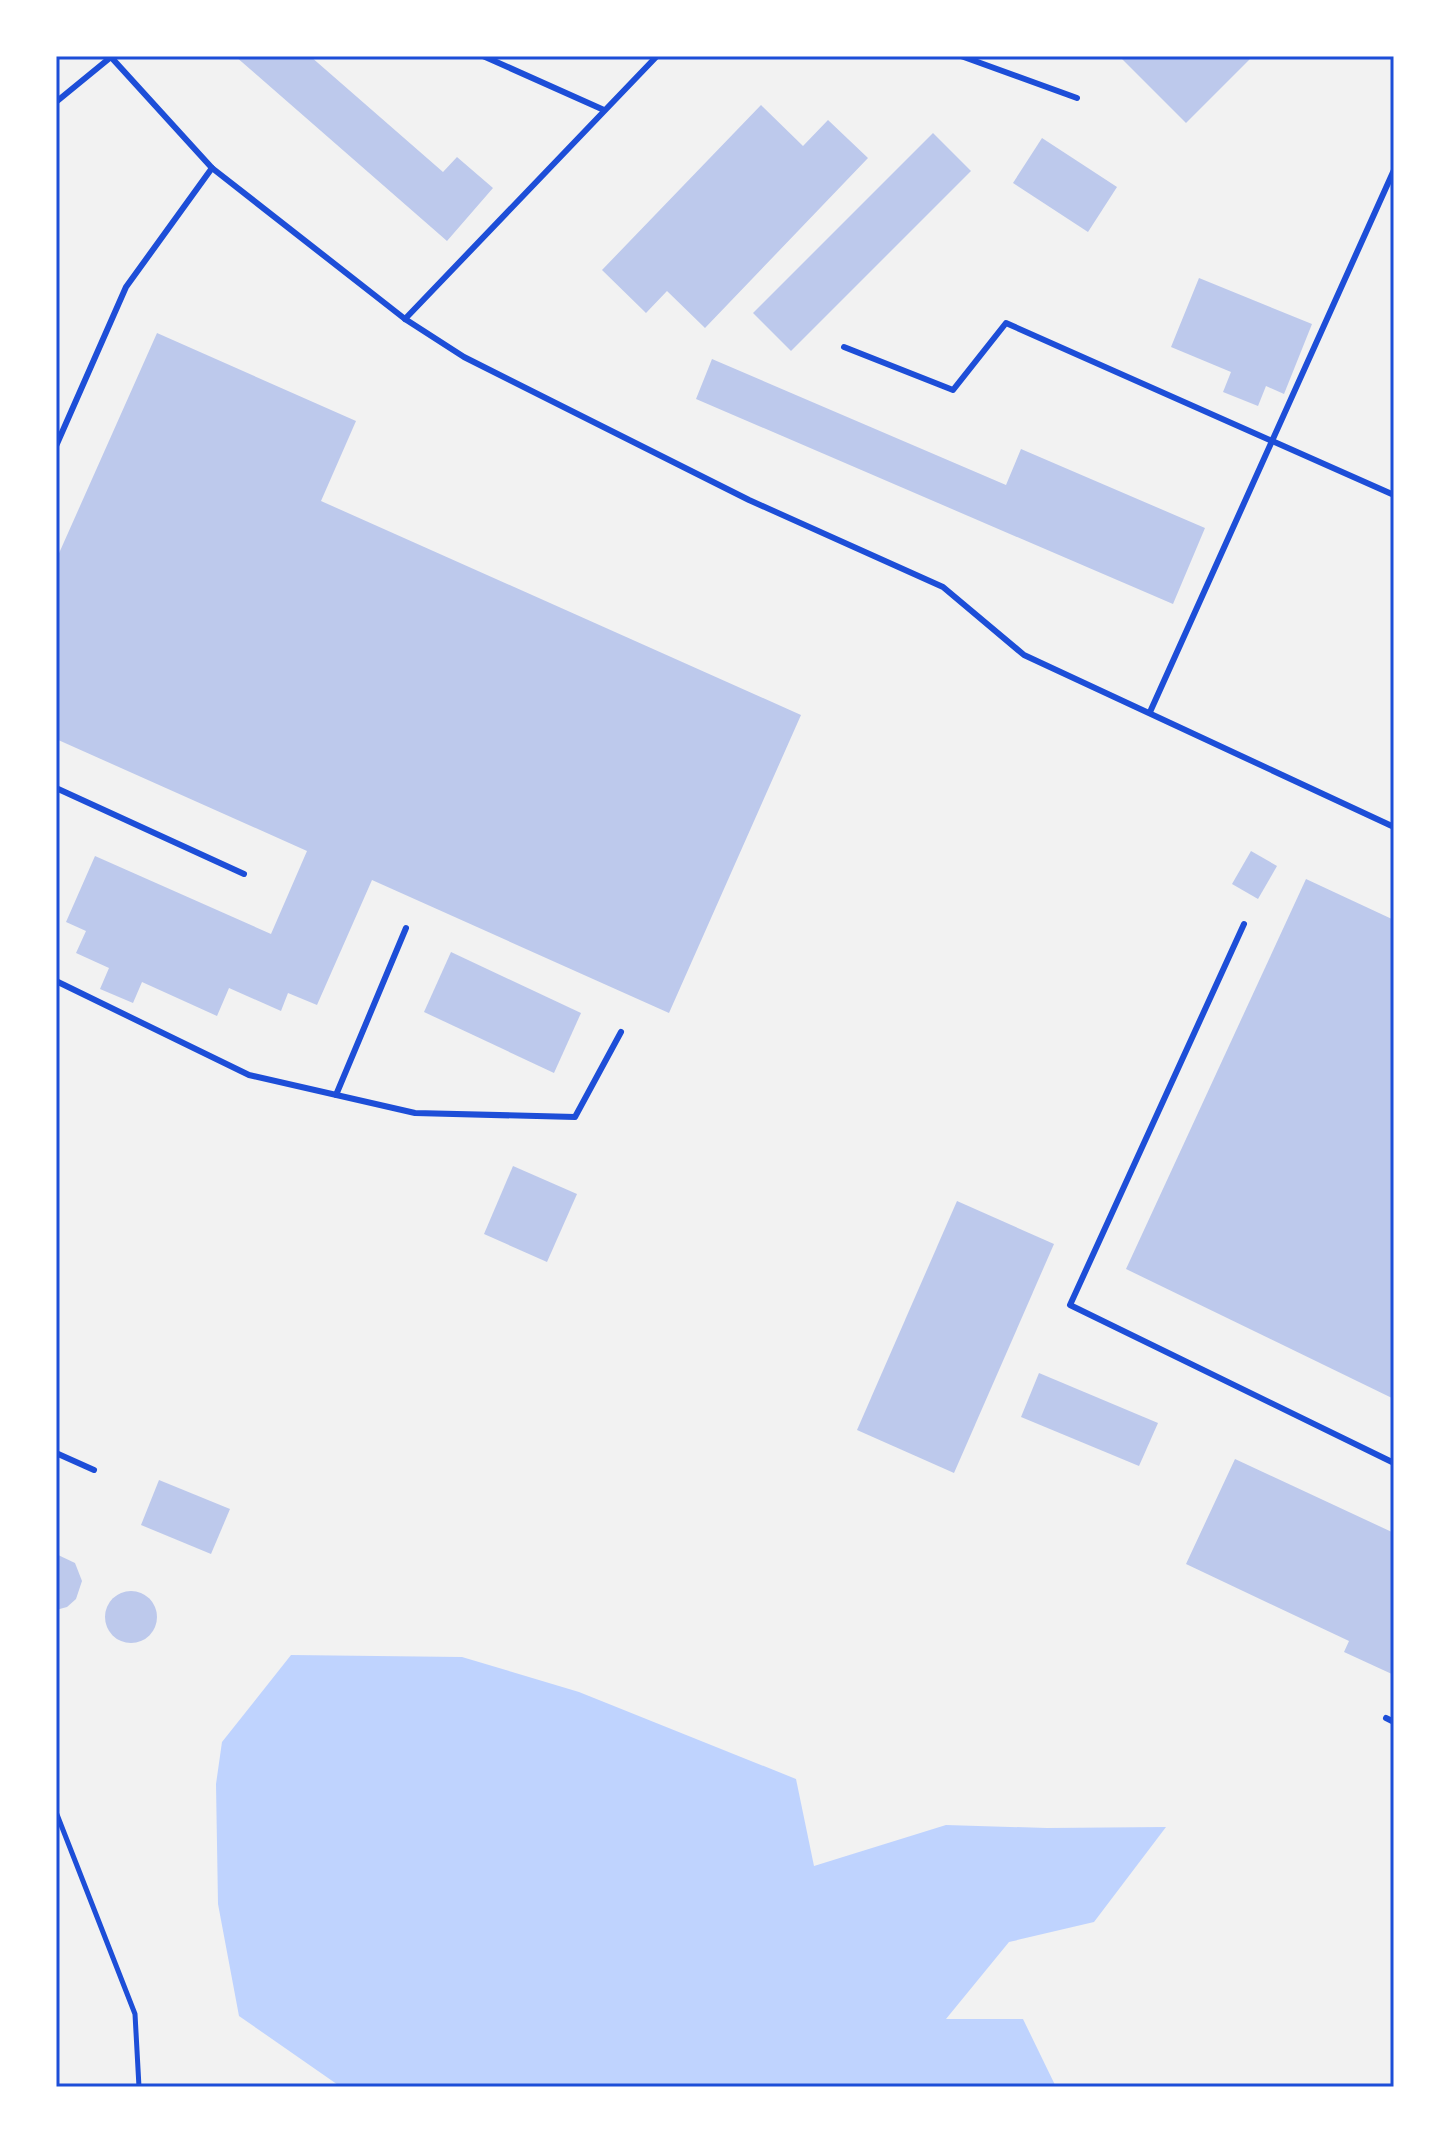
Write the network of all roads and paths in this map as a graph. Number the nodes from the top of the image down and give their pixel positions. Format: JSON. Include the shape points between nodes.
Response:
{"nodes":[{"id":1,"x":483,"y":56,"type":"edge"},
{"id":2,"x":657,"y":56,"type":"edge"},
{"id":3,"x":961,"y":56,"type":"edge"},
{"id":4,"x":110,"y":57,"type":"edge"},
{"id":5,"x":1077,"y":98,"type":"dead end"},
{"id":6,"x":56,"y":102,"type":"edge"},
{"id":7,"x":604,"y":110,"type":"junction"},
{"id":8,"x":212,"y":168,"type":"junction"},
{"id":9,"x":1394,"y":170,"type":"edge"},
{"id":10,"x":405,"y":319,"type":"junction"},
{"id":11,"x":844,"y":347,"type":"dead end"},
{"id":12,"x":1272,"y":439,"type":"junction"},
{"id":13,"x":56,"y":446,"type":"edge"},
{"id":14,"x":1394,"y":495,"type":"edge"},
{"id":15,"x":1150,"y":712,"type":"junction"},
{"id":16,"x":56,"y":788,"type":"edge"},
{"id":17,"x":1394,"y":827,"type":"edge"},
{"id":18,"x":244,"y":874,"type":"dead end"},
{"id":19,"x":1244,"y":924,"type":"dead end"},
{"id":20,"x":406,"y":928,"type":"dead end"},
{"id":21,"x":56,"y":981,"type":"edge"},
{"id":22,"x":621,"y":1032,"type":"dead end"},
{"id":23,"x":336,"y":1095,"type":"junction"},
{"id":24,"x":56,"y":1453,"type":"edge"},
{"id":25,"x":1394,"y":1463,"type":"edge"},
{"id":26,"x":94,"y":1470,"type":"dead end"},
{"id":27,"x":1386,"y":1718,"type":"dead end"},
{"id":28,"x":1394,"y":1722,"type":"edge"},
{"id":29,"x":56,"y":1812,"type":"edge"},
{"id":30,"x":139,"y":2087,"type":"edge"}],
"edges":[{"from":1,"to":7,"type":"lane"},
{"from":2,"to":7,"type":"lane"},
{"from":3,"to":5,"type":"lane"},
{"from":4,"to":6,"type":"lane"},
{"from":4,"to":8,"type":"lane"},
{"from":7,"to":10,"type":"lane"},
{"from":8,"to":10,"type":"lane"},
{"from":8,"to":13,"type":"lane","via":[[126,287]]},
{"from":9,"to":12,"type":"lane"},
{"from":10,"to":15,"type":"lane","via":[[464,357],[749,500],[943,587],[1024,655]]},
{"from":11,"to":12,"type":"lane","via":[[953,390],[1006,323]]},
{"from":12,"to":14,"type":"lane"},
{"from":12,"to":15,"type":"lane"},
{"from":15,"to":17,"type":"lane"},
{"from":16,"to":18,"type":"lane"},
{"from":19,"to":25,"type":"lane","via":[[1070,1305]]},
{"from":20,"to":23,"type":"lane"},
{"from":21,"to":23,"type":"lane","via":[[249,1075]]},
{"from":22,"to":23,"type":"lane","via":[[575,1117],[415,1113]]},
{"from":24,"to":26,"type":"lane"},
{"from":27,"to":28,"type":"lane"},
{"from":29,"to":30,"type":"path","via":[[135,2014]]}]}
